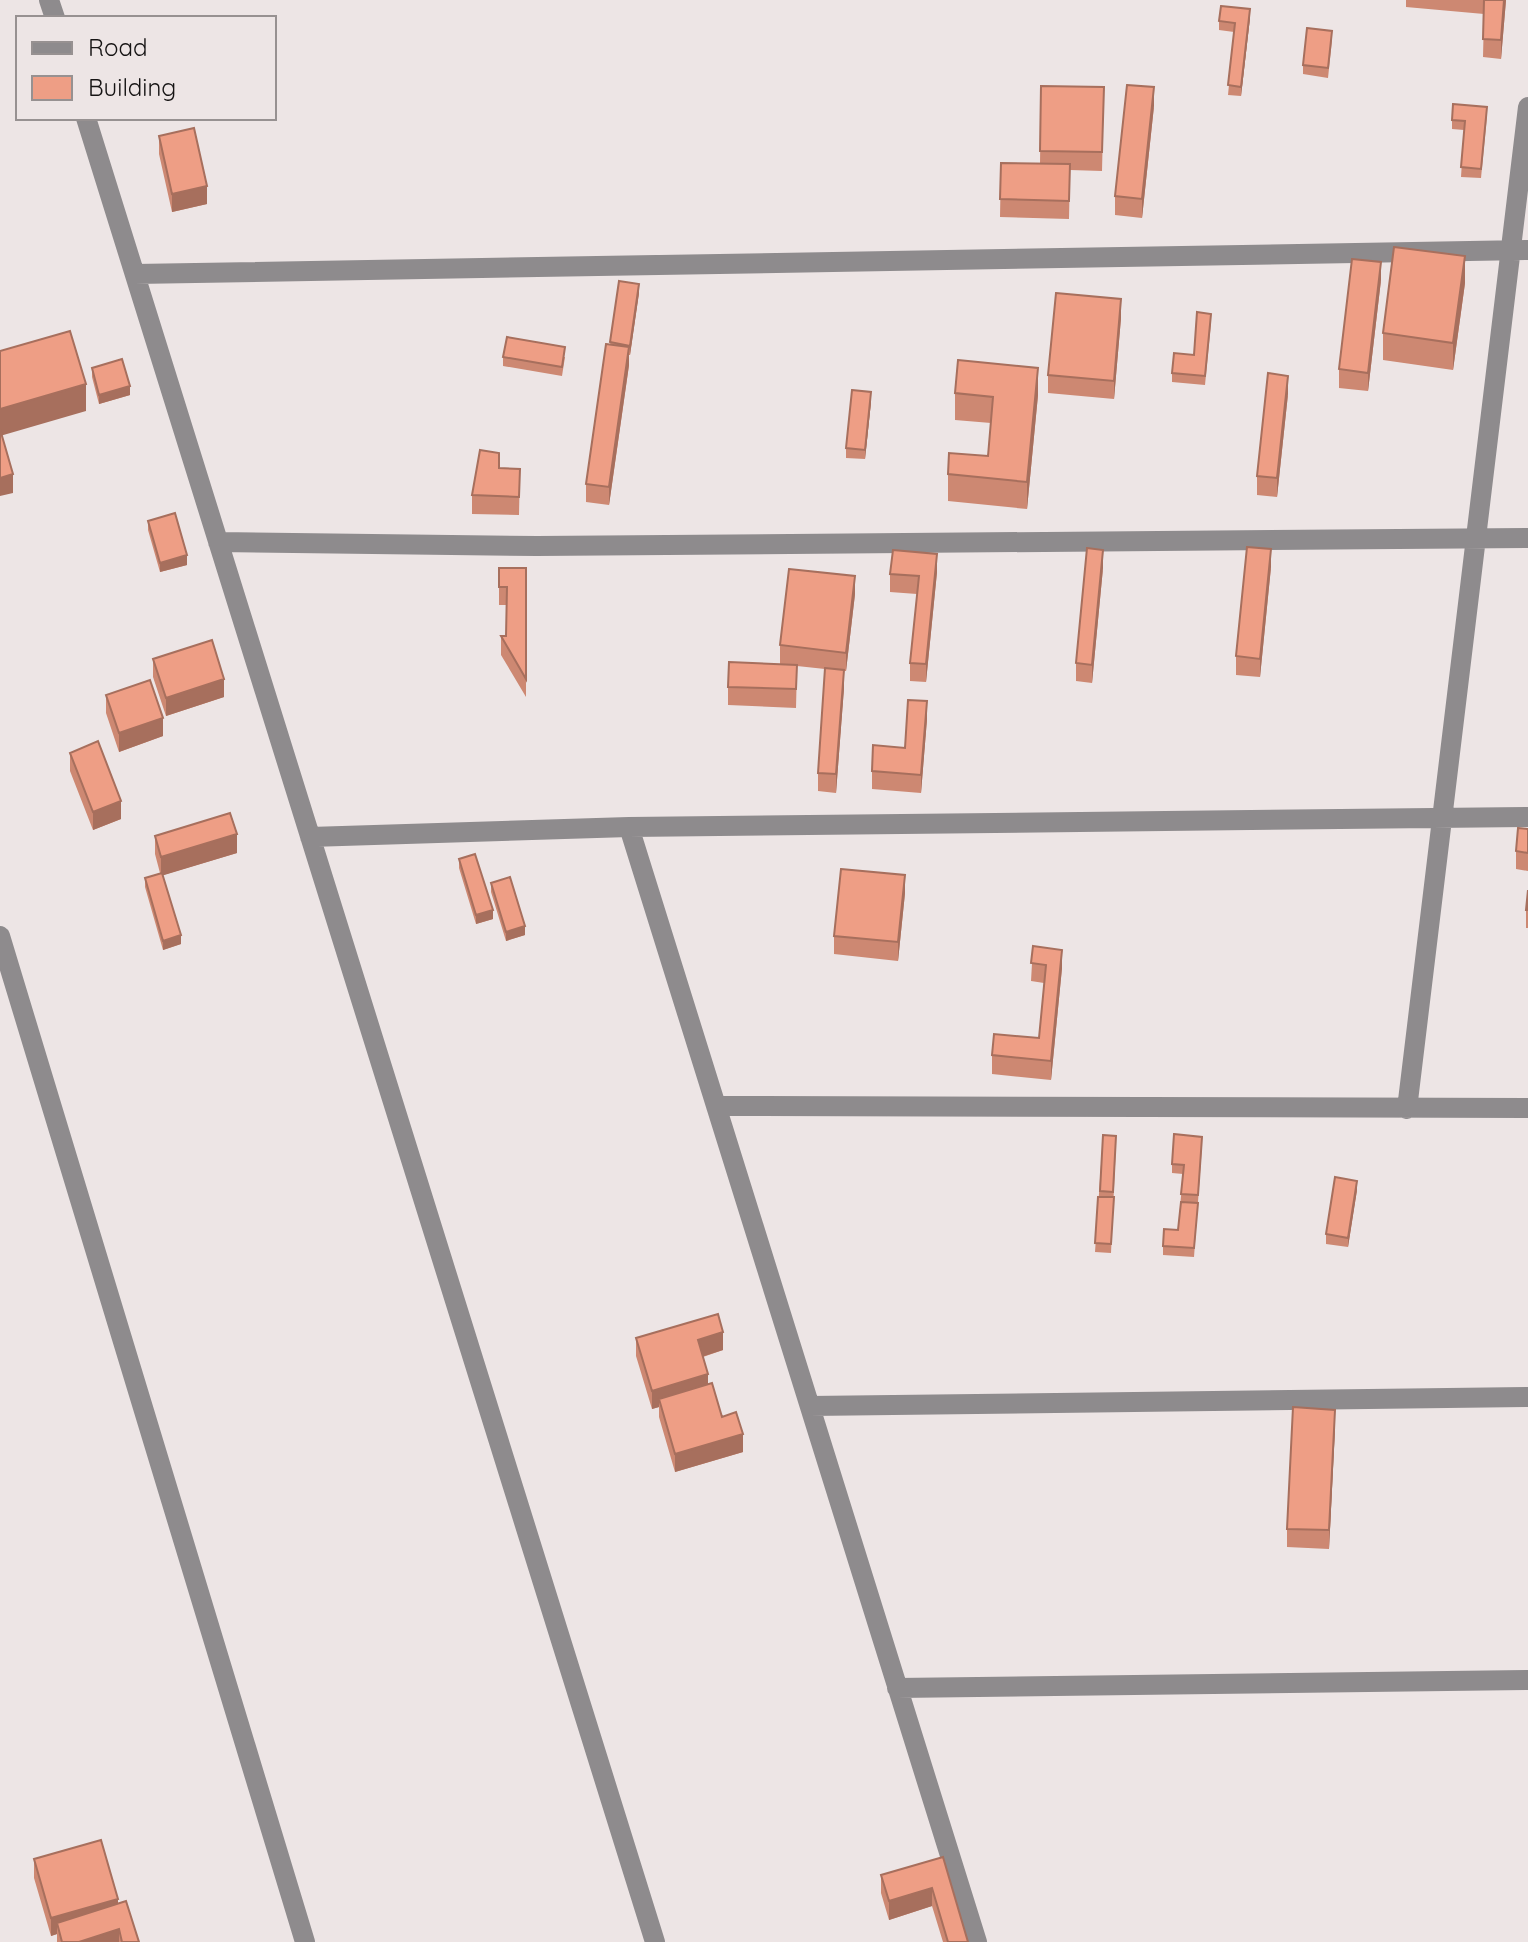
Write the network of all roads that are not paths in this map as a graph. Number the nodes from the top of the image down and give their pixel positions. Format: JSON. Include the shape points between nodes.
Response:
{"nodes":[{"id":1,"x":1528,"y":107,"type":"edge"},
{"id":2,"x":87,"y":120,"type":"edge"},
{"id":3,"x":1519,"y":250,"type":"edge"},
{"id":4,"x":135,"y":274,"type":"junction"},
{"id":5,"x":1476,"y":538,"type":"junction"},
{"id":6,"x":1528,"y":538,"type":"edge"},
{"id":7,"x":218,"y":542,"type":"junction"},
{"id":8,"x":1528,"y":817,"type":"edge"},
{"id":9,"x":1443,"y":818,"type":"junction"},
{"id":10,"x":629,"y":827,"type":"junction"},
{"id":11,"x":310,"y":837,"type":"junction"},
{"id":12,"x":0,"y":936,"type":"edge"},
{"id":13,"x":716,"y":1106,"type":"junction"},
{"id":14,"x":1528,"y":1108,"type":"edge"},
{"id":15,"x":1407,"y":1109,"type":"junction"},
{"id":16,"x":1528,"y":1397,"type":"edge"},
{"id":17,"x":810,"y":1406,"type":"junction"},
{"id":18,"x":1528,"y":1680,"type":"edge"},
{"id":19,"x":897,"y":1688,"type":"junction"},
{"id":20,"x":305,"y":1942,"type":"edge"},
{"id":21,"x":655,"y":1942,"type":"edge"},
{"id":22,"x":977,"y":1942,"type":"edge"}],
"edges":[{"from":1,"to":3,"type":"street"},
{"from":2,"to":4,"type":"street"},
{"from":3,"to":4,"type":"street"},
{"from":3,"to":5,"type":"street"},
{"from":4,"to":7,"type":"street"},
{"from":5,"to":6,"type":"street"},
{"from":5,"to":7,"type":"street","via":[[553,546]]},
{"from":5,"to":9,"type":"street"},
{"from":7,"to":11,"type":"street"},
{"from":8,"to":9,"type":"street"},
{"from":9,"to":10,"type":"street"},
{"from":9,"to":15,"type":"street"},
{"from":10,"to":11,"type":"street"},
{"from":10,"to":13,"type":"street"},
{"from":11,"to":21,"type":"street"},
{"from":12,"to":20,"type":"street"},
{"from":13,"to":15,"type":"street"},
{"from":13,"to":17,"type":"street"},
{"from":14,"to":15,"type":"street"},
{"from":16,"to":17,"type":"street"},
{"from":17,"to":19,"type":"street"},
{"from":18,"to":19,"type":"street"},
{"from":19,"to":22,"type":"street"}]}
